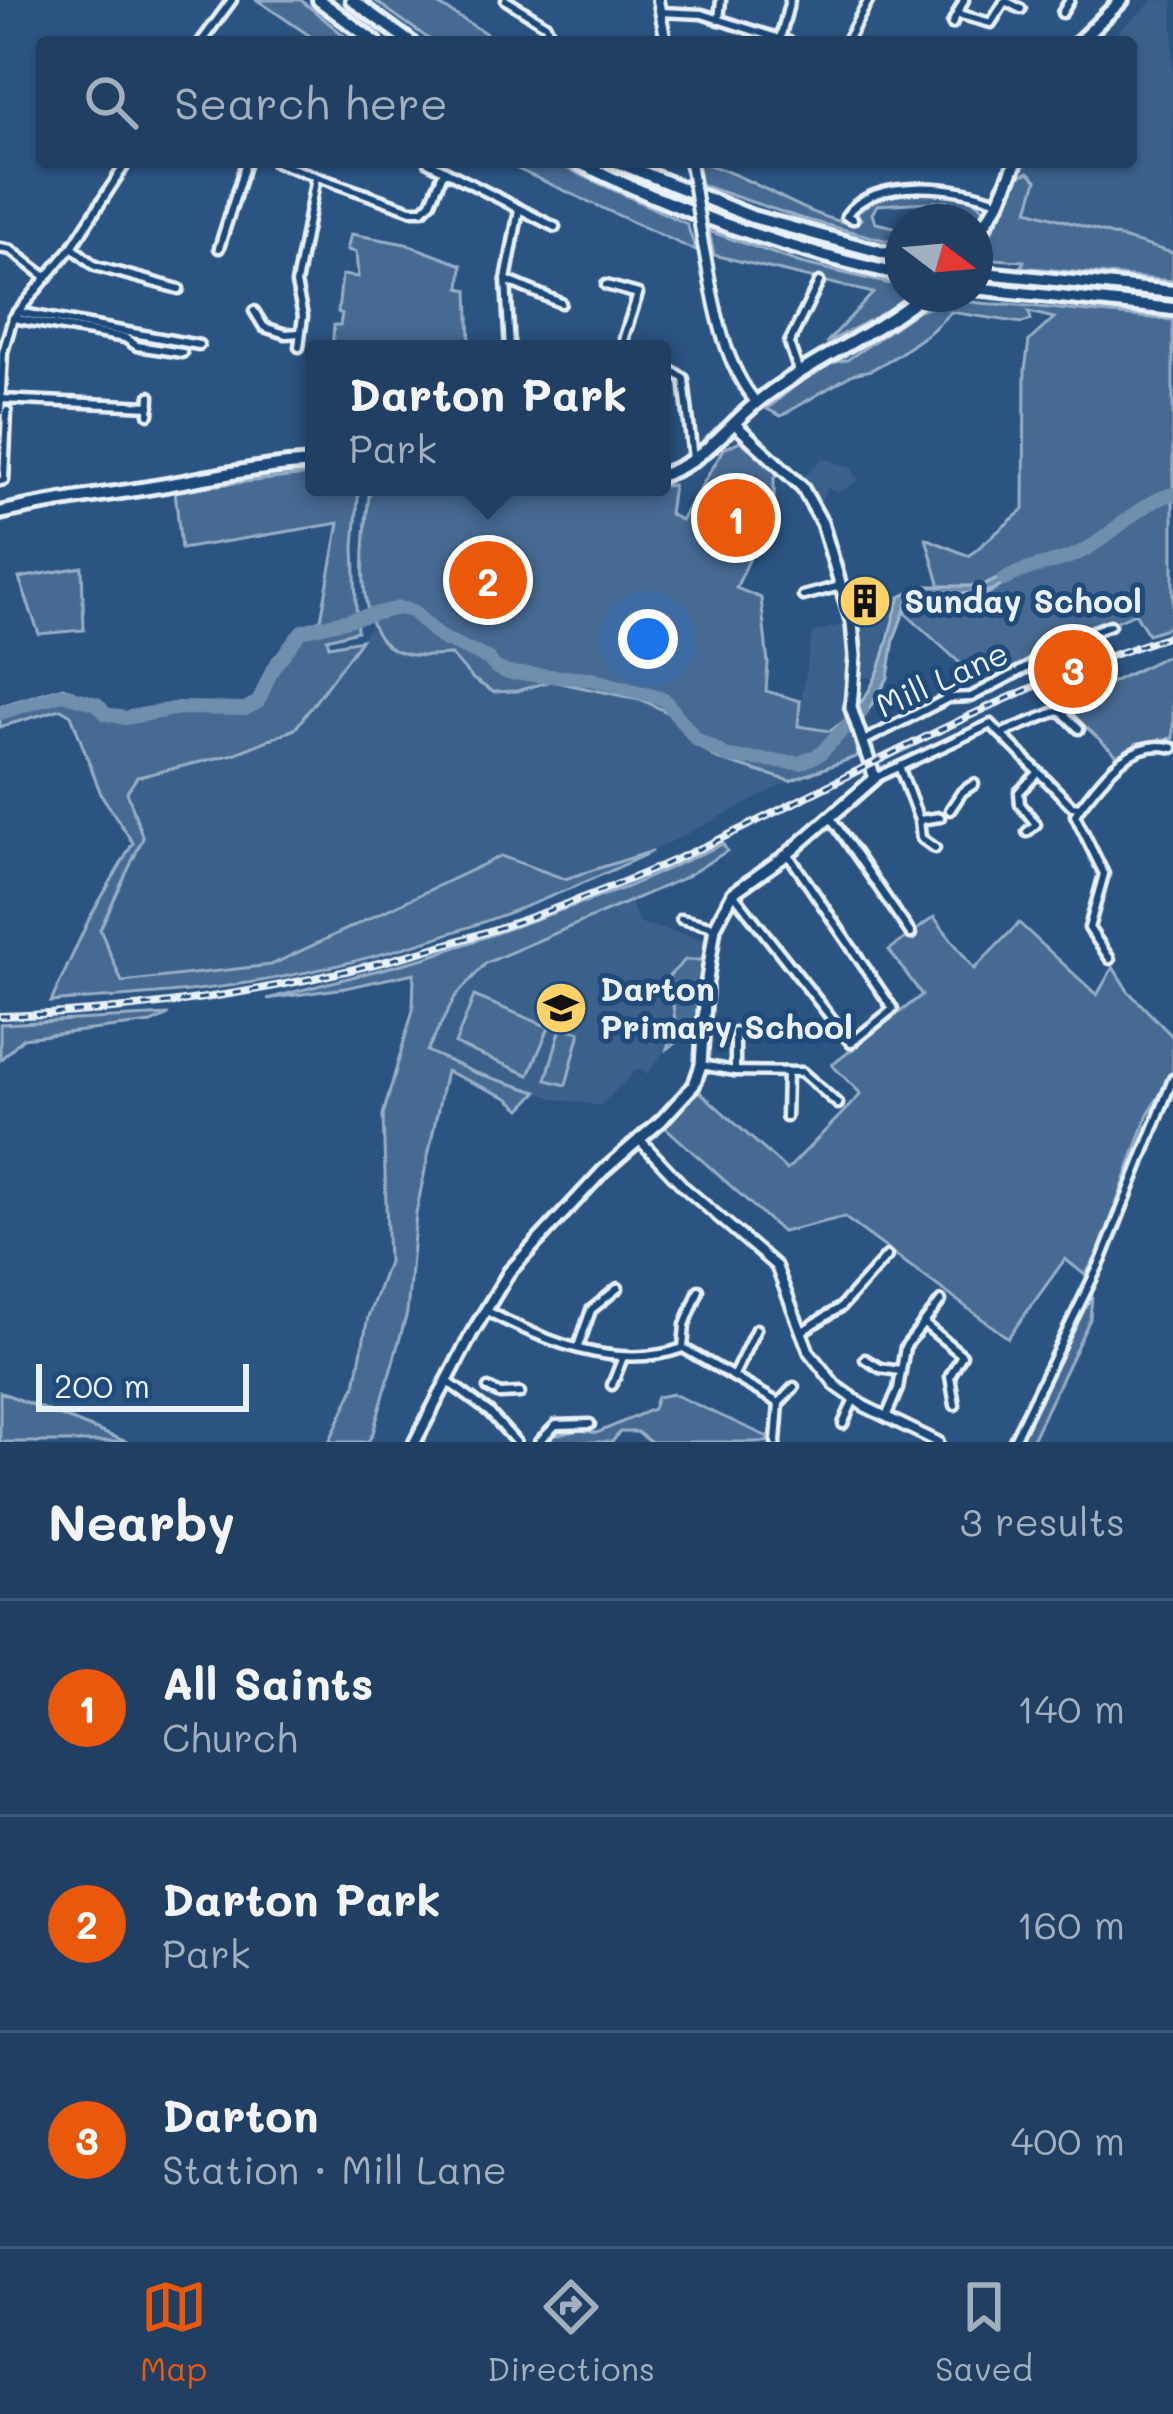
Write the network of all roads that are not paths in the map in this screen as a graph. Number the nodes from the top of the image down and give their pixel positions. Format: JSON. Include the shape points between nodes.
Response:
{"nodes":[{"id":1,"x":232,"y":0,"type":"edge"},
{"id":2,"x":319,"y":0,"type":"edge"},
{"id":3,"x":352,"y":0,"type":"edge"},
{"id":4,"x":506,"y":0,"type":"edge"},
{"id":5,"x":658,"y":0,"type":"edge"},
{"id":6,"x":721,"y":0,"type":"edge"},
{"id":7,"x":790,"y":0,"type":"edge"},
{"id":8,"x":869,"y":0,"type":"edge"},
{"id":9,"x":964,"y":0,"type":"edge"},
{"id":10,"x":1070,"y":0,"type":"edge"},
{"id":11,"x":1114,"y":2,"type":"edge"},
{"id":12,"x":520,"y":4,"type":"edge"},
{"id":13,"x":1021,"y":9,"type":"dead end"},
{"id":14,"x":660,"y":11,"type":"junction"},
{"id":15,"x":958,"y":14,"type":"junction"},
{"id":16,"x":1062,"y":14,"type":"dead end"},
{"id":17,"x":719,"y":20,"type":"junction"},
{"id":18,"x":952,"y":24,"type":"dead end"},
{"id":19,"x":205,"y":36,"type":"edge"},
{"id":20,"x":367,"y":36,"type":"edge"},
{"id":21,"x":402,"y":36,"type":"edge"},
{"id":22,"x":551,"y":36,"type":"edge"},
{"id":23,"x":665,"y":36,"type":"edge"},
{"id":24,"x":771,"y":36,"type":"edge"},
{"id":25,"x":785,"y":36,"type":"edge"},
{"id":26,"x":849,"y":36,"type":"edge"},
{"id":27,"x":1084,"y":36,"type":"edge"},
{"id":28,"x":123,"y":168,"type":"edge"},
{"id":29,"x":244,"y":168,"type":"edge"},
{"id":30,"x":291,"y":168,"type":"edge"},
{"id":31,"x":437,"y":168,"type":"edge"},
{"id":32,"x":592,"y":168,"type":"edge"},
{"id":33,"x":632,"y":168,"type":"edge"},
{"id":34,"x":691,"y":168,"type":"edge"},
{"id":35,"x":1013,"y":168,"type":"edge"},
{"id":36,"x":443,"y":172,"type":"junction"},
{"id":37,"x":316,"y":177,"type":"junction"},
{"id":38,"x":998,"y":202,"type":"junction"},
{"id":39,"x":519,"y":210,"type":"junction"},
{"id":40,"x":993,"y":210,"type":"edge"},
{"id":41,"x":853,"y":219,"type":"dead end"},
{"id":42,"x":555,"y":227,"type":"dead end"},
{"id":43,"x":72,"y":247,"type":"junction"},
{"id":44,"x":0,"y":248,"type":"edge"},
{"id":45,"x":218,"y":248,"type":"dead end"},
{"id":46,"x":885,"y":253,"type":"edge"},
{"id":47,"x":885,"y":271,"type":"edge"},
{"id":48,"x":993,"y":274,"type":"edge"},
{"id":49,"x":46,"y":278,"type":"junction"},
{"id":50,"x":506,"y":280,"type":"junction"},
{"id":51,"x":819,"y":282,"type":"dead end"},
{"id":52,"x":606,"y":284,"type":"dead end"},
{"id":53,"x":178,"y":289,"type":"dead end"},
{"id":54,"x":993,"y":290,"type":"edge"},
{"id":55,"x":1173,"y":292,"type":"edge"},
{"id":56,"x":560,"y":303,"type":"dead end"},
{"id":57,"x":1173,"y":309,"type":"edge"},
{"id":58,"x":254,"y":311,"type":"dead end"},
{"id":59,"x":902,"y":312,"type":"edge"},
{"id":60,"x":15,"y":315,"type":"junction"},
{"id":61,"x":299,"y":333,"type":"junction"},
{"id":62,"x":509,"y":340,"type":"edge"},
{"id":63,"x":624,"y":340,"type":"edge"},
{"id":64,"x":199,"y":346,"type":"dead end"},
{"id":65,"x":299,"y":347,"type":"dead end"},
{"id":66,"x":182,"y":353,"type":"dead end"},
{"id":67,"x":800,"y":371,"type":"junction"},
{"id":68,"x":674,"y":372,"type":"dead end"},
{"id":69,"x":150,"y":396,"type":"dead end"},
{"id":70,"x":1,"y":399,"type":"edge"},
{"id":71,"x":756,"y":402,"type":"junction"},
{"id":72,"x":4,"y":412,"type":"edge"},
{"id":73,"x":736,"y":424,"type":"junction"},
{"id":74,"x":693,"y":462,"type":"junction"},
{"id":75,"x":305,"y":464,"type":"edge"},
{"id":76,"x":671,"y":471,"type":"edge"},
{"id":77,"x":0,"y":481,"type":"edge"},
{"id":78,"x":0,"y":511,"type":"edge"},
{"id":79,"x":842,"y":585,"type":"junction"},
{"id":80,"x":803,"y":596,"type":"dead end"},
{"id":81,"x":1107,"y":627,"type":"dead end"},
{"id":82,"x":1079,"y":729,"type":"dead end"},
{"id":83,"x":1003,"y":733,"type":"junction"},
{"id":84,"x":861,"y":742,"type":"junction"},
{"id":85,"x":1173,"y":748,"type":"edge"},
{"id":86,"x":900,"y":770,"type":"junction"},
{"id":87,"x":1038,"y":773,"type":"junction"},
{"id":88,"x":874,"y":778,"type":"junction"},
{"id":89,"x":974,"y":784,"type":"dead end"},
{"id":90,"x":1079,"y":807,"type":"junction"},
{"id":91,"x":950,"y":810,"type":"dead end"},
{"id":92,"x":940,"y":817,"type":"dead end"},
{"id":93,"x":831,"y":818,"type":"junction"},
{"id":94,"x":920,"y":820,"type":"junction"},
{"id":95,"x":1027,"y":832,"type":"dead end"},
{"id":96,"x":935,"y":848,"type":"dead end"},
{"id":97,"x":788,"y":854,"type":"junction"},
{"id":98,"x":733,"y":893,"type":"junction"},
{"id":99,"x":681,"y":920,"type":"dead end"},
{"id":100,"x":715,"y":927,"type":"junction"},
{"id":101,"x":896,"y":933,"type":"dead end"},
{"id":102,"x":1110,"y":958,"type":"dead end"},
{"id":103,"x":735,"y":1032,"type":"dead end"},
{"id":104,"x":701,"y":1065,"type":"junction"},
{"id":105,"x":735,"y":1071,"type":"junction"},
{"id":106,"x":787,"y":1072,"type":"junction"},
{"id":107,"x":1173,"y":1079,"type":"edge"},
{"id":108,"x":838,"y":1104,"type":"dead end"},
{"id":109,"x":786,"y":1117,"type":"dead end"},
{"id":110,"x":639,"y":1139,"type":"junction"},
{"id":111,"x":887,"y":1256,"type":"dead end"},
{"id":112,"x":618,"y":1288,"type":"dead end"},
{"id":113,"x":699,"y":1290,"type":"dead end"},
{"id":114,"x":941,"y":1301,"type":"dead end"},
{"id":115,"x":485,"y":1310,"type":"junction"},
{"id":116,"x":923,"y":1323,"type":"junction"},
{"id":117,"x":756,"y":1329,"type":"dead end"},
{"id":118,"x":801,"y":1332,"type":"junction"},
{"id":119,"x":578,"y":1347,"type":"junction"},
{"id":120,"x":683,"y":1348,"type":"junction"},
{"id":121,"x":623,"y":1357,"type":"junction"},
{"id":122,"x":865,"y":1359,"type":"dead end"},
{"id":123,"x":900,"y":1371,"type":"junction"},
{"id":124,"x":734,"y":1375,"type":"junction"},
{"id":125,"x":447,"y":1381,"type":"junction"},
{"id":126,"x":612,"y":1385,"type":"dead end"},
{"id":127,"x":794,"y":1387,"type":"dead end"},
{"id":128,"x":488,"y":1388,"type":"dead end"},
{"id":129,"x":520,"y":1393,"type":"dead end"},
{"id":130,"x":500,"y":1394,"type":"junction"},
{"id":131,"x":854,"y":1399,"type":"junction"},
{"id":132,"x":778,"y":1402,"type":"junction"},
{"id":133,"x":955,"y":1405,"type":"dead end"},
{"id":134,"x":489,"y":1412,"type":"junction"},
{"id":135,"x":886,"y":1417,"type":"junction"},
{"id":136,"x":590,"y":1424,"type":"dead end"},
{"id":137,"x":843,"y":1424,"type":"dead end"},
{"id":138,"x":511,"y":1441,"type":"edge"},
{"id":139,"x":415,"y":1442,"type":"edge"},
{"id":140,"x":539,"y":1442,"type":"edge"},
{"id":141,"x":776,"y":1442,"type":"edge"},
{"id":142,"x":938,"y":1442,"type":"edge"},
{"id":143,"x":1013,"y":1442,"type":"edge"}],
"edges":[{"from":1,"to":19,"type":"street"},
{"from":2,"to":20,"type":"highway"},
{"from":3,"to":21,"type":"highway"},
{"from":4,"to":12,"type":"street"},
{"from":5,"to":14,"type":"street"},
{"from":6,"to":17,"type":"street"},
{"from":7,"to":25,"type":"street"},
{"from":8,"to":26,"type":"street"},
{"from":9,"to":15,"type":"street"},
{"from":10,"to":16,"type":"street"},
{"from":11,"to":27,"type":"highway"},
{"from":12,"to":22,"type":"street"},
{"from":13,"to":15,"type":"street","via":[[1005,1],[991,23]]},
{"from":14,"to":17,"type":"street"},
{"from":14,"to":23,"type":"street"},
{"from":15,"to":18,"type":"street"},
{"from":17,"to":24,"type":"street"},
{"from":28,"to":43,"type":"street"},
{"from":29,"to":45,"type":"street"},
{"from":30,"to":37,"type":"street"},
{"from":31,"to":36,"type":"street"},
{"from":32,"to":47,"type":"highway","via":[[737,229]]},
{"from":33,"to":46,"type":"highway","via":[[752,217]]},
{"from":34,"to":71,"type":"street","bridge":true,"via":[[714,305]]},
{"from":35,"to":38,"type":"highway"},
{"from":36,"to":37,"type":"street","via":[[423,210]]},
{"from":36,"to":39,"type":"street"},
{"from":37,"to":61,"type":"street","via":[[296,284]]},
{"from":38,"to":40,"type":"highway"},
{"from":38,"to":41,"type":"street","via":[[970,192],[890,190],[855,203],[846,216]]},
{"from":39,"to":42,"type":"street"},
{"from":39,"to":50,"type":"street"},
{"from":43,"to":49,"type":"street"},
{"from":43,"to":53,"type":"street","via":[[95,266]]},
{"from":44,"to":49,"type":"street"},
{"from":48,"to":55,"type":"highway"},
{"from":49,"to":60,"type":"street"},
{"from":50,"to":56,"type":"street"},
{"from":50,"to":62,"type":"street"},
{"from":51,"to":67,"type":"street","via":[[789,343]]},
{"from":52,"to":63,"type":"street","via":[[638,294]]},
{"from":54,"to":57,"type":"highway"},
{"from":58,"to":61,"type":"street","via":[[264,327]]},
{"from":59,"to":67,"type":"highway"},
{"from":60,"to":64,"type":"street"},
{"from":60,"to":66,"type":"street"},
{"from":60,"to":70,"type":"street"},
{"from":61,"to":65,"type":"street"},
{"from":67,"to":71,"type":"highway"},
{"from":68,"to":74,"type":"street","via":[[684,379]]},
{"from":69,"to":70,"type":"street","via":[[149,410]]},
{"from":70,"to":72,"type":"street"},
{"from":71,"to":73,"type":"highway"},
{"from":72,"to":77,"type":"street"},
{"from":73,"to":74,"type":"highway"},
{"from":73,"to":79,"type":"main road","via":[[802,487]]},
{"from":74,"to":76,"type":"highway"},
{"from":75,"to":78,"type":"highway"},
{"from":79,"to":80,"type":"street"},
{"from":79,"to":84,"type":"main road"},
{"from":81,"to":84,"type":"street","name":"Mill Lane"},
{"from":82,"to":83,"type":"street","via":[[1060,710]]},
{"from":83,"to":86,"type":"street","via":[[982,726]]},
{"from":83,"to":87,"type":"street"},
{"from":84,"to":88,"type":"main road"},
{"from":85,"to":90,"type":"street","via":[[1133,751]]},
{"from":86,"to":88,"type":"street"},
{"from":86,"to":94,"type":"street"},
{"from":87,"to":90,"type":"street"},
{"from":87,"to":95,"type":"street","via":[[1019,792],[1036,824]]},
{"from":88,"to":93,"type":"main road"},
{"from":89,"to":91,"type":"street"},
{"from":90,"to":102,"type":"street","via":[[1075,815],[1104,874],[1089,928]]},
{"from":92,"to":94,"type":"street"},
{"from":93,"to":97,"type":"main road"},
{"from":93,"to":101,"type":"street","via":[[909,930]]},
{"from":94,"to":96,"type":"street","via":[[921,838]]},
{"from":97,"to":98,"type":"main road"},
{"from":97,"to":98,"type":"street","via":[[892,1009],[851,1043]]},
{"from":98,"to":100,"type":"main road"},
{"from":99,"to":100,"type":"street"},
{"from":100,"to":104,"type":"main road"},
{"from":103,"to":105,"type":"street"},
{"from":104,"to":105,"type":"street"},
{"from":104,"to":110,"type":"main road","via":[[684,1099]]},
{"from":105,"to":106,"type":"street"},
{"from":106,"to":108,"type":"street","via":[[802,1072]]},
{"from":106,"to":109,"type":"street"},
{"from":107,"to":143,"type":"street","via":[[1102,1259]]},
{"from":110,"to":115,"type":"main road","via":[[520,1259]]},
{"from":110,"to":118,"type":"street","via":[[776,1266]]},
{"from":111,"to":118,"type":"street","via":[[842,1307]]},
{"from":112,"to":119,"type":"street","via":[[591,1310]]},
{"from":113,"to":120,"type":"street"},
{"from":114,"to":116,"type":"street"},
{"from":115,"to":119,"type":"street"},
{"from":115,"to":125,"type":"main road"},
{"from":116,"to":123,"type":"street"},
{"from":116,"to":133,"type":"street","via":[[962,1355],[950,1376]]},
{"from":117,"to":124,"type":"street"},
{"from":118,"to":131,"type":"street","via":[[816,1366]]},
{"from":119,"to":121,"type":"street"},
{"from":120,"to":121,"type":"street"},
{"from":120,"to":124,"type":"street"},
{"from":121,"to":126,"type":"street"},
{"from":122,"to":123,"type":"street"},
{"from":123,"to":135,"type":"street"},
{"from":124,"to":132,"type":"street"},
{"from":125,"to":134,"type":"street"},
{"from":125,"to":139,"type":"main road"},
{"from":127,"to":132,"type":"street"},
{"from":128,"to":130,"type":"street"},
{"from":129,"to":130,"type":"street"},
{"from":130,"to":134,"type":"street"},
{"from":131,"to":135,"type":"street"},
{"from":131,"to":137,"type":"street"},
{"from":132,"to":141,"type":"street"},
{"from":134,"to":138,"type":"street"},
{"from":135,"to":142,"type":"street"},
{"from":136,"to":140,"type":"street","via":[[556,1424]]}]}
